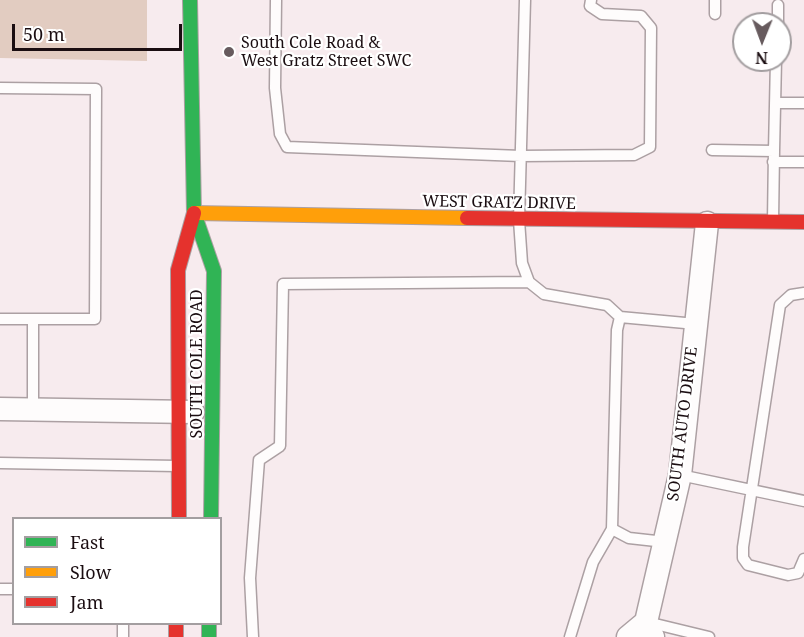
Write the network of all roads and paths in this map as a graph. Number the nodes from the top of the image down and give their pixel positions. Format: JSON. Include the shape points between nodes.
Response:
{"nodes":[{"id":1,"x":190,"y":0,"type":"edge"},
{"id":2,"x":276,"y":0,"type":"edge"},
{"id":3,"x":525,"y":0,"type":"edge"},
{"id":4,"x":591,"y":0,"type":"edge"},
{"id":5,"x":715,"y":0,"type":"edge"},
{"id":6,"x":778,"y":5,"type":"dead end"},
{"id":7,"x":778,"y":12,"type":"edge"},
{"id":8,"x":715,"y":14,"type":"dead end"},
{"id":9,"x":776,"y":72,"type":"edge"},
{"id":10,"x":0,"y":88,"type":"edge"},
{"id":11,"x":775,"y":103,"type":"junction"},
{"id":12,"x":804,"y":104,"type":"edge"},
{"id":13,"x":712,"y":150,"type":"dead end"},
{"id":14,"x":521,"y":156,"type":"junction"},
{"id":15,"x":774,"y":156,"type":"junction"},
{"id":16,"x":804,"y":162,"type":"edge"},
{"id":17,"x":194,"y":213,"type":"junction"},
{"id":18,"x":519,"y":219,"type":"junction"},
{"id":19,"x":773,"y":222,"type":"junction"},
{"id":20,"x":804,"y":222,"type":"edge"},
{"id":21,"x":707,"y":223,"type":"junction"},
{"id":22,"x":529,"y":282,"type":"junction"},
{"id":23,"x":804,"y":293,"type":"edge"},
{"id":24,"x":620,"y":317,"type":"junction"},
{"id":25,"x":0,"y":319,"type":"edge"},
{"id":26,"x":33,"y":320,"type":"junction"},
{"id":27,"x":696,"y":324,"type":"junction"},
{"id":28,"x":0,"y":409,"type":"edge"},
{"id":29,"x":33,"y":409,"type":"junction"},
{"id":30,"x":179,"y":411,"type":"junction"},
{"id":31,"x":213,"y":412,"type":"junction"},
{"id":32,"x":0,"y":463,"type":"edge"},
{"id":33,"x":180,"y":466,"type":"junction"},
{"id":34,"x":680,"y":475,"type":"junction"},
{"id":35,"x":752,"y":490,"type":"junction"},
{"id":36,"x":804,"y":501,"type":"edge"},
{"id":37,"x":178,"y":517,"type":"edge"},
{"id":38,"x":211,"y":517,"type":"edge"},
{"id":39,"x":612,"y":529,"type":"junction"},
{"id":40,"x":665,"y":542,"type":"junction"},
{"id":41,"x":804,"y":559,"type":"edge"},
{"id":42,"x":650,"y":630,"type":"edge"},
{"id":43,"x":253,"y":637,"type":"edge"},
{"id":44,"x":570,"y":637,"type":"edge"},
{"id":45,"x":628,"y":637,"type":"edge"},
{"id":46,"x":709,"y":637,"type":"edge"}],
"edges":[{"from":1,"to":17,"type":"main road","name":"SOUTH COLE ROAD"},
{"from":2,"to":14,"type":"lane","via":[[275,88],[280,134],[287,147]]},
{"from":3,"to":14,"type":"lane"},
{"from":4,"to":14,"type":"lane","via":[[590,6],[602,14],[641,16],[651,28],[650,147],[634,155]]},
{"from":5,"to":8,"type":"lane"},
{"from":6,"to":7,"type":"lane"},
{"from":9,"to":11,"type":"lane"},
{"from":10,"to":26,"type":"lane","via":[[96,89],[95,319]]},
{"from":11,"to":12,"type":"lane"},
{"from":11,"to":15,"type":"lane"},
{"from":13,"to":15,"type":"lane"},
{"from":14,"to":18,"type":"lane"},
{"from":15,"to":16,"type":"lane"},
{"from":15,"to":19,"type":"lane"},
{"from":17,"to":18,"type":"main road","name":"WEST GRATZ DRIVE"},
{"from":17,"to":30,"type":"main road","name":"SOUTH COLE ROAD","via":[[178,270]]},
{"from":17,"to":31,"type":"main road","name":"SOUTH COLE ROAD","via":[[214,271]]},
{"from":18,"to":21,"type":"main road","name":"WEST GRATZ DRIVE"},
{"from":18,"to":22,"type":"lane","via":[[522,263]]},
{"from":19,"to":20,"type":"main road","name":"WEST GRATZ DRIVE"},
{"from":19,"to":21,"type":"main road","name":"WEST GRATZ DRIVE"},
{"from":21,"to":27,"type":"street","name":"SOUTH AUTO DRIVE"},
{"from":22,"to":24,"type":"lane","via":[[544,294],[607,305]]},
{"from":22,"to":43,"type":"lane","via":[[283,284],[280,446],[259,460],[250,578]]},
{"from":23,"to":35,"type":"lane","via":[[791,295],[780,305]]},
{"from":24,"to":27,"type":"lane"},
{"from":24,"to":39,"type":"lane"},
{"from":25,"to":26,"type":"lane"},
{"from":26,"to":29,"type":"lane"},
{"from":27,"to":34,"type":"street","name":"SOUTH AUTO DRIVE"},
{"from":28,"to":29,"type":"street"},
{"from":29,"to":30,"type":"street"},
{"from":30,"to":31,"type":"street"},
{"from":30,"to":33,"type":"main road","name":"SOUTH COLE ROAD"},
{"from":31,"to":38,"type":"main road","name":"SOUTH COLE ROAD"},
{"from":32,"to":33,"type":"lane"},
{"from":33,"to":37,"type":"main road","name":"SOUTH COLE ROAD"},
{"from":34,"to":35,"type":"lane"},
{"from":34,"to":40,"type":"street","name":"SOUTH AUTO DRIVE"},
{"from":35,"to":36,"type":"lane"},
{"from":35,"to":41,"type":"lane","via":[[743,547],[748,565],[788,575],[798,573]]},
{"from":39,"to":40,"type":"lane","via":[[629,538]]},
{"from":39,"to":44,"type":"lane","via":[[592,562]]},
{"from":40,"to":42,"type":"street","name":"SOUTH AUTO DRIVE"},
{"from":42,"to":45,"type":"street"},
{"from":42,"to":46,"type":"lane"}]}
